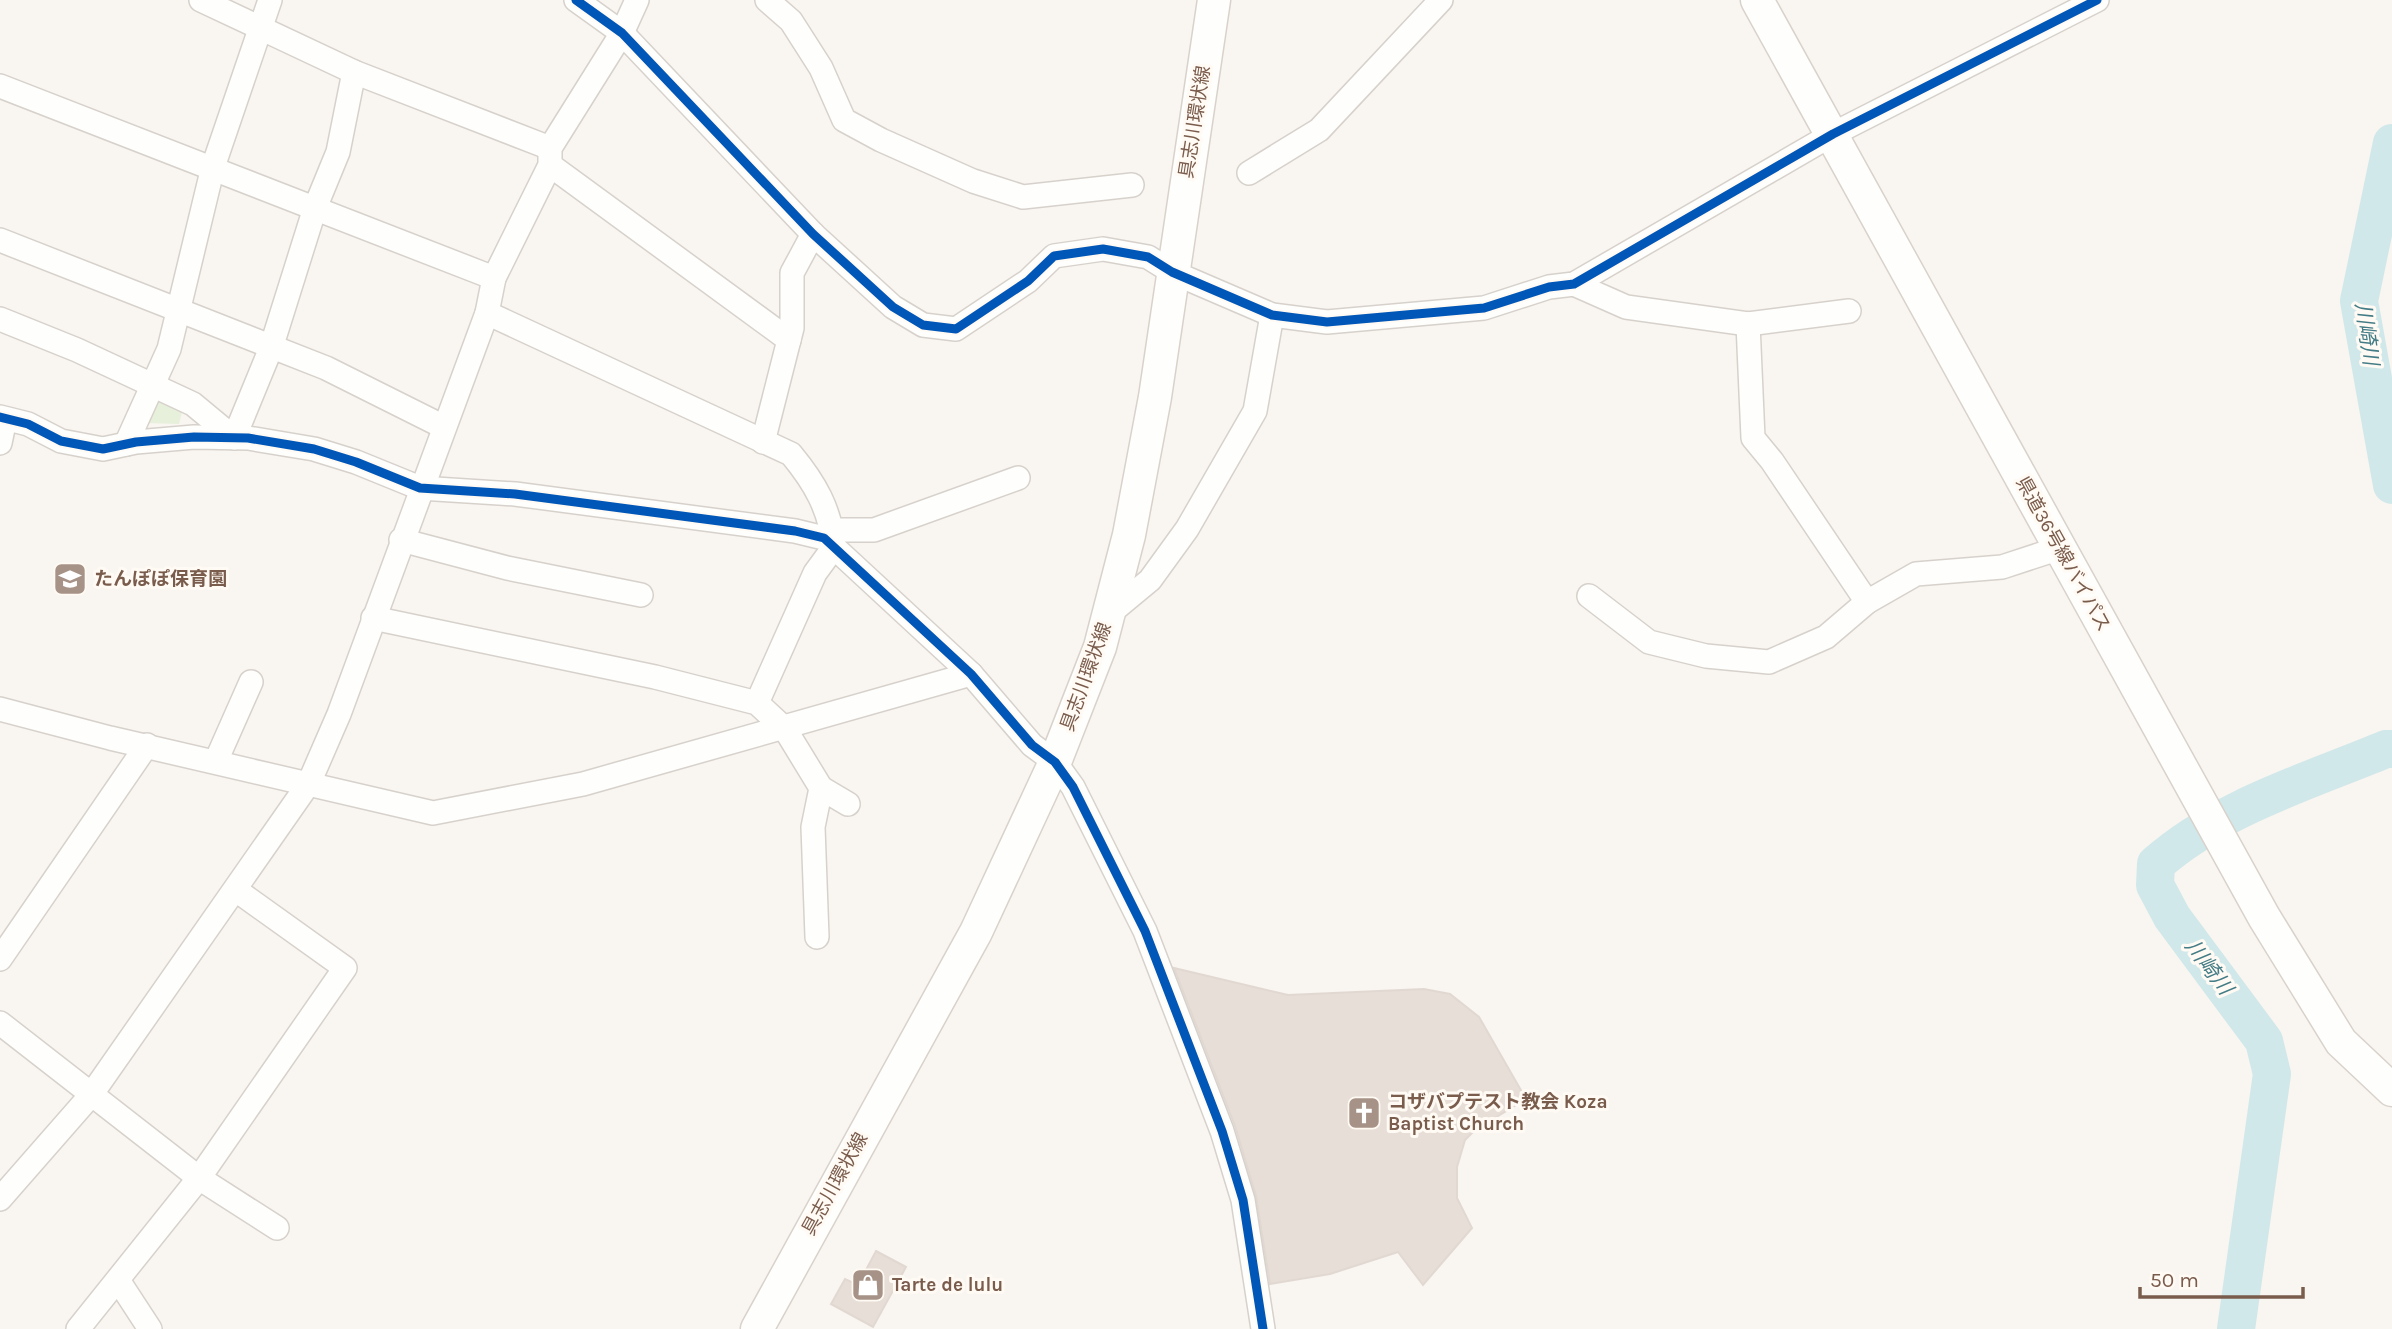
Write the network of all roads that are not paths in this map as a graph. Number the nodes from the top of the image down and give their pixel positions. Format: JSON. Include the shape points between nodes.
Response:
{"nodes":[{"id":1,"x":201,"y":0,"type":"edge"},
{"id":2,"x":270,"y":0,"type":"edge"},
{"id":3,"x":576,"y":0,"type":"edge"},
{"id":4,"x":637,"y":0,"type":"edge"},
{"id":5,"x":767,"y":0,"type":"edge"},
{"id":6,"x":1214,"y":0,"type":"edge"},
{"id":7,"x":1441,"y":0,"type":"edge"},
{"id":8,"x":1757,"y":0,"type":"edge"},
{"id":9,"x":2097,"y":0,"type":"edge"},
{"id":10,"x":260,"y":27,"type":"junction"},
{"id":11,"x":622,"y":33,"type":"junction"},
{"id":12,"x":355,"y":72,"type":"junction"},
{"id":13,"x":0,"y":86,"type":"edge"},
{"id":14,"x":1833,"y":134,"type":"junction"},
{"id":15,"x":550,"y":156,"type":"junction"},
{"id":16,"x":213,"y":167,"type":"junction"},
{"id":17,"x":1249,"y":173,"type":"dead end"},
{"id":18,"x":1132,"y":185,"type":"dead end"},
{"id":19,"x":315,"y":208,"type":"junction"},
{"id":20,"x":813,"y":234,"type":"junction"},
{"id":21,"x":0,"y":240,"type":"edge"},
{"id":22,"x":1172,"y":272,"type":"junction"},
{"id":23,"x":494,"y":278,"type":"junction"},
{"id":24,"x":1574,"y":284,"type":"junction"},
{"id":25,"x":181,"y":310,"type":"junction"},
{"id":26,"x":1849,"y":311,"type":"dead end"},
{"id":27,"x":487,"y":313,"type":"junction"},
{"id":28,"x":1272,"y":315,"type":"junction"},
{"id":29,"x":0,"y":318,"type":"edge"},
{"id":30,"x":1748,"y":324,"type":"junction"},
{"id":31,"x":789,"y":340,"type":"junction"},
{"id":32,"x":271,"y":348,"type":"junction"},
{"id":33,"x":154,"y":385,"type":"junction"},
{"id":34,"x":3,"y":418,"type":"edge"},
{"id":35,"x":444,"y":426,"type":"junction"},
{"id":36,"x":234,"y":438,"type":"junction"},
{"id":37,"x":763,"y":442,"type":"junction"},
{"id":38,"x":0,"y":443,"type":"edge"},
{"id":39,"x":126,"y":444,"type":"junction"},
{"id":40,"x":1018,"y":478,"type":"dead end"},
{"id":41,"x":420,"y":488,"type":"junction"},
{"id":42,"x":833,"y":539,"type":"junction"},
{"id":43,"x":401,"y":540,"type":"junction"},
{"id":44,"x":2060,"y":548,"type":"junction"},
{"id":45,"x":642,"y":596,"type":"dead end"},
{"id":46,"x":1589,"y":596,"type":"dead end"},
{"id":47,"x":1867,"y":602,"type":"junction"},
{"id":48,"x":1109,"y":614,"type":"junction"},
{"id":49,"x":373,"y":618,"type":"junction"},
{"id":50,"x":971,"y":674,"type":"junction"},
{"id":51,"x":251,"y":682,"type":"dead end"},
{"id":52,"x":757,"y":704,"type":"junction"},
{"id":53,"x":0,"y":709,"type":"edge"},
{"id":54,"x":785,"y":729,"type":"junction"},
{"id":55,"x":147,"y":745,"type":"junction"},
{"id":56,"x":216,"y":761,"type":"junction"},
{"id":57,"x":1055,"y":762,"type":"junction"},
{"id":58,"x":309,"y":783,"type":"junction"},
{"id":59,"x":821,"y":788,"type":"junction"},
{"id":60,"x":848,"y":804,"type":"dead end"},
{"id":61,"x":236,"y":890,"type":"junction"},
{"id":62,"x":7,"y":933,"type":"edge"},
{"id":63,"x":817,"y":937,"type":"dead end"},
{"id":64,"x":0,"y":958,"type":"edge"},
{"id":65,"x":0,"y":1023,"type":"edge"},
{"id":66,"x":2392,"y":1090,"type":"edge"},
{"id":67,"x":91,"y":1095,"type":"junction"},
{"id":68,"x":199,"y":1178,"type":"junction"},
{"id":69,"x":0,"y":1199,"type":"edge"},
{"id":70,"x":277,"y":1228,"type":"dead end"},
{"id":71,"x":118,"y":1280,"type":"junction"},
{"id":72,"x":78,"y":1329,"type":"edge"},
{"id":73,"x":150,"y":1329,"type":"edge"},
{"id":74,"x":757,"y":1329,"type":"edge"},
{"id":75,"x":1263,"y":1329,"type":"edge"}],
"edges":[{"from":1,"to":10,"type":"street"},
{"from":2,"to":10,"type":"street"},
{"from":3,"to":11,"type":"street"},
{"from":4,"to":11,"type":"street"},
{"from":5,"to":18,"type":"street","via":[[791,22],[821,68],[844,120],[881,140],[973,181],[1023,197]]},
{"from":6,"to":22,"type":"main road","name":"具志川環状線"},
{"from":7,"to":17,"type":"street","via":[[1319,130]]},
{"from":8,"to":14,"type":"main road","name":"県道36号線バイパス"},
{"from":9,"to":14,"type":"street"},
{"from":10,"to":12,"type":"street"},
{"from":10,"to":16,"type":"street"},
{"from":11,"to":15,"type":"street"},
{"from":11,"to":20,"type":"street"},
{"from":12,"to":15,"type":"street"},
{"from":12,"to":19,"type":"street","via":[[338,152]]},
{"from":13,"to":16,"type":"street"},
{"from":14,"to":24,"type":"street"},
{"from":14,"to":44,"type":"main road","name":"県道36号線バイパス"},
{"from":15,"to":23,"type":"street"},
{"from":15,"to":31,"type":"street"},
{"from":16,"to":19,"type":"street"},
{"from":16,"to":25,"type":"street"},
{"from":19,"to":23,"type":"street"},
{"from":19,"to":32,"type":"street"},
{"from":20,"to":22,"type":"street","via":[[893,307],[923,325],[956,329],[1028,281],[1054,256],[1103,249],[1148,257]]},
{"from":20,"to":31,"type":"street","via":[[792,273]]},
{"from":21,"to":25,"type":"street"},
{"from":22,"to":28,"type":"street"},
{"from":22,"to":48,"type":"main road","name":"具志川環状線","via":[[1155,397]]},
{"from":23,"to":27,"type":"street"},
{"from":24,"to":28,"type":"street","via":[[1549,287],[1484,308],[1327,322]]},
{"from":24,"to":30,"type":"street","via":[[1626,307]]},
{"from":25,"to":32,"type":"street"},
{"from":25,"to":33,"type":"street"},
{"from":26,"to":30,"type":"street"},
{"from":27,"to":35,"type":"street"},
{"from":27,"to":37,"type":"street"},
{"from":28,"to":48,"type":"street","via":[[1255,411],[1187,529],[1150,580]]},
{"from":29,"to":33,"type":"street"},
{"from":30,"to":47,"type":"street","via":[[1753,438]]},
{"from":31,"to":37,"type":"street"},
{"from":32,"to":35,"type":"street","via":[[326,368]]},
{"from":32,"to":36,"type":"street"},
{"from":33,"to":36,"type":"street","via":[[193,404]]},
{"from":33,"to":39,"type":"street"},
{"from":34,"to":38,"type":"street"},
{"from":34,"to":39,"type":"street","via":[[93,447]]},
{"from":35,"to":41,"type":"street"},
{"from":36,"to":39,"type":"street"},
{"from":36,"to":41,"type":"street","via":[[314,449]]},
{"from":37,"to":42,"type":"street","via":[[791,454],[815,483]]},
{"from":40,"to":42,"type":"street","via":[[874,530]]},
{"from":41,"to":42,"type":"street","via":[[515,494]]},
{"from":41,"to":43,"type":"street"},
{"from":42,"to":50,"type":"street","via":[[914,625]]},
{"from":42,"to":52,"type":"street"},
{"from":43,"to":45,"type":"street"},
{"from":43,"to":49,"type":"street"},
{"from":44,"to":47,"type":"street","via":[[2002,567],[1916,574]]},
{"from":44,"to":66,"type":"main road","name":"県道36号線バイパス","via":[[2264,917],[2341,1042]]},
{"from":46,"to":47,"type":"street","via":[[1650,642],[1706,656],[1769,662],[1826,638]]},
{"from":48,"to":57,"type":"main road","name":"具志川環状線"},
{"from":49,"to":52,"type":"street","via":[[655,677]]},
{"from":49,"to":58,"type":"street"},
{"from":50,"to":54,"type":"street"},
{"from":50,"to":57,"type":"street","via":[[1032,746]]},
{"from":51,"to":56,"type":"street"},
{"from":52,"to":54,"type":"street"},
{"from":53,"to":55,"type":"street"},
{"from":54,"to":58,"type":"street","via":[[583,784],[433,813]]},
{"from":54,"to":59,"type":"street"},
{"from":55,"to":56,"type":"street"},
{"from":55,"to":62,"type":"street"},
{"from":56,"to":58,"type":"street"},
{"from":57,"to":74,"type":"main road","name":"具志川環状線","via":[[976,932]]},
{"from":57,"to":75,"type":"street","via":[[1073,787],[1145,931],[1222,1132],[1243,1200]]},
{"from":58,"to":61,"type":"street"},
{"from":59,"to":60,"type":"street"},
{"from":59,"to":63,"type":"street","via":[[813,827]]},
{"from":61,"to":67,"type":"street"},
{"from":61,"to":68,"type":"street","via":[[345,968]]},
{"from":62,"to":64,"type":"street"},
{"from":65,"to":67,"type":"street"},
{"from":67,"to":68,"type":"street"},
{"from":67,"to":69,"type":"street"},
{"from":68,"to":70,"type":"street"},
{"from":68,"to":71,"type":"street"},
{"from":71,"to":72,"type":"street"},
{"from":71,"to":73,"type":"street"}]}
